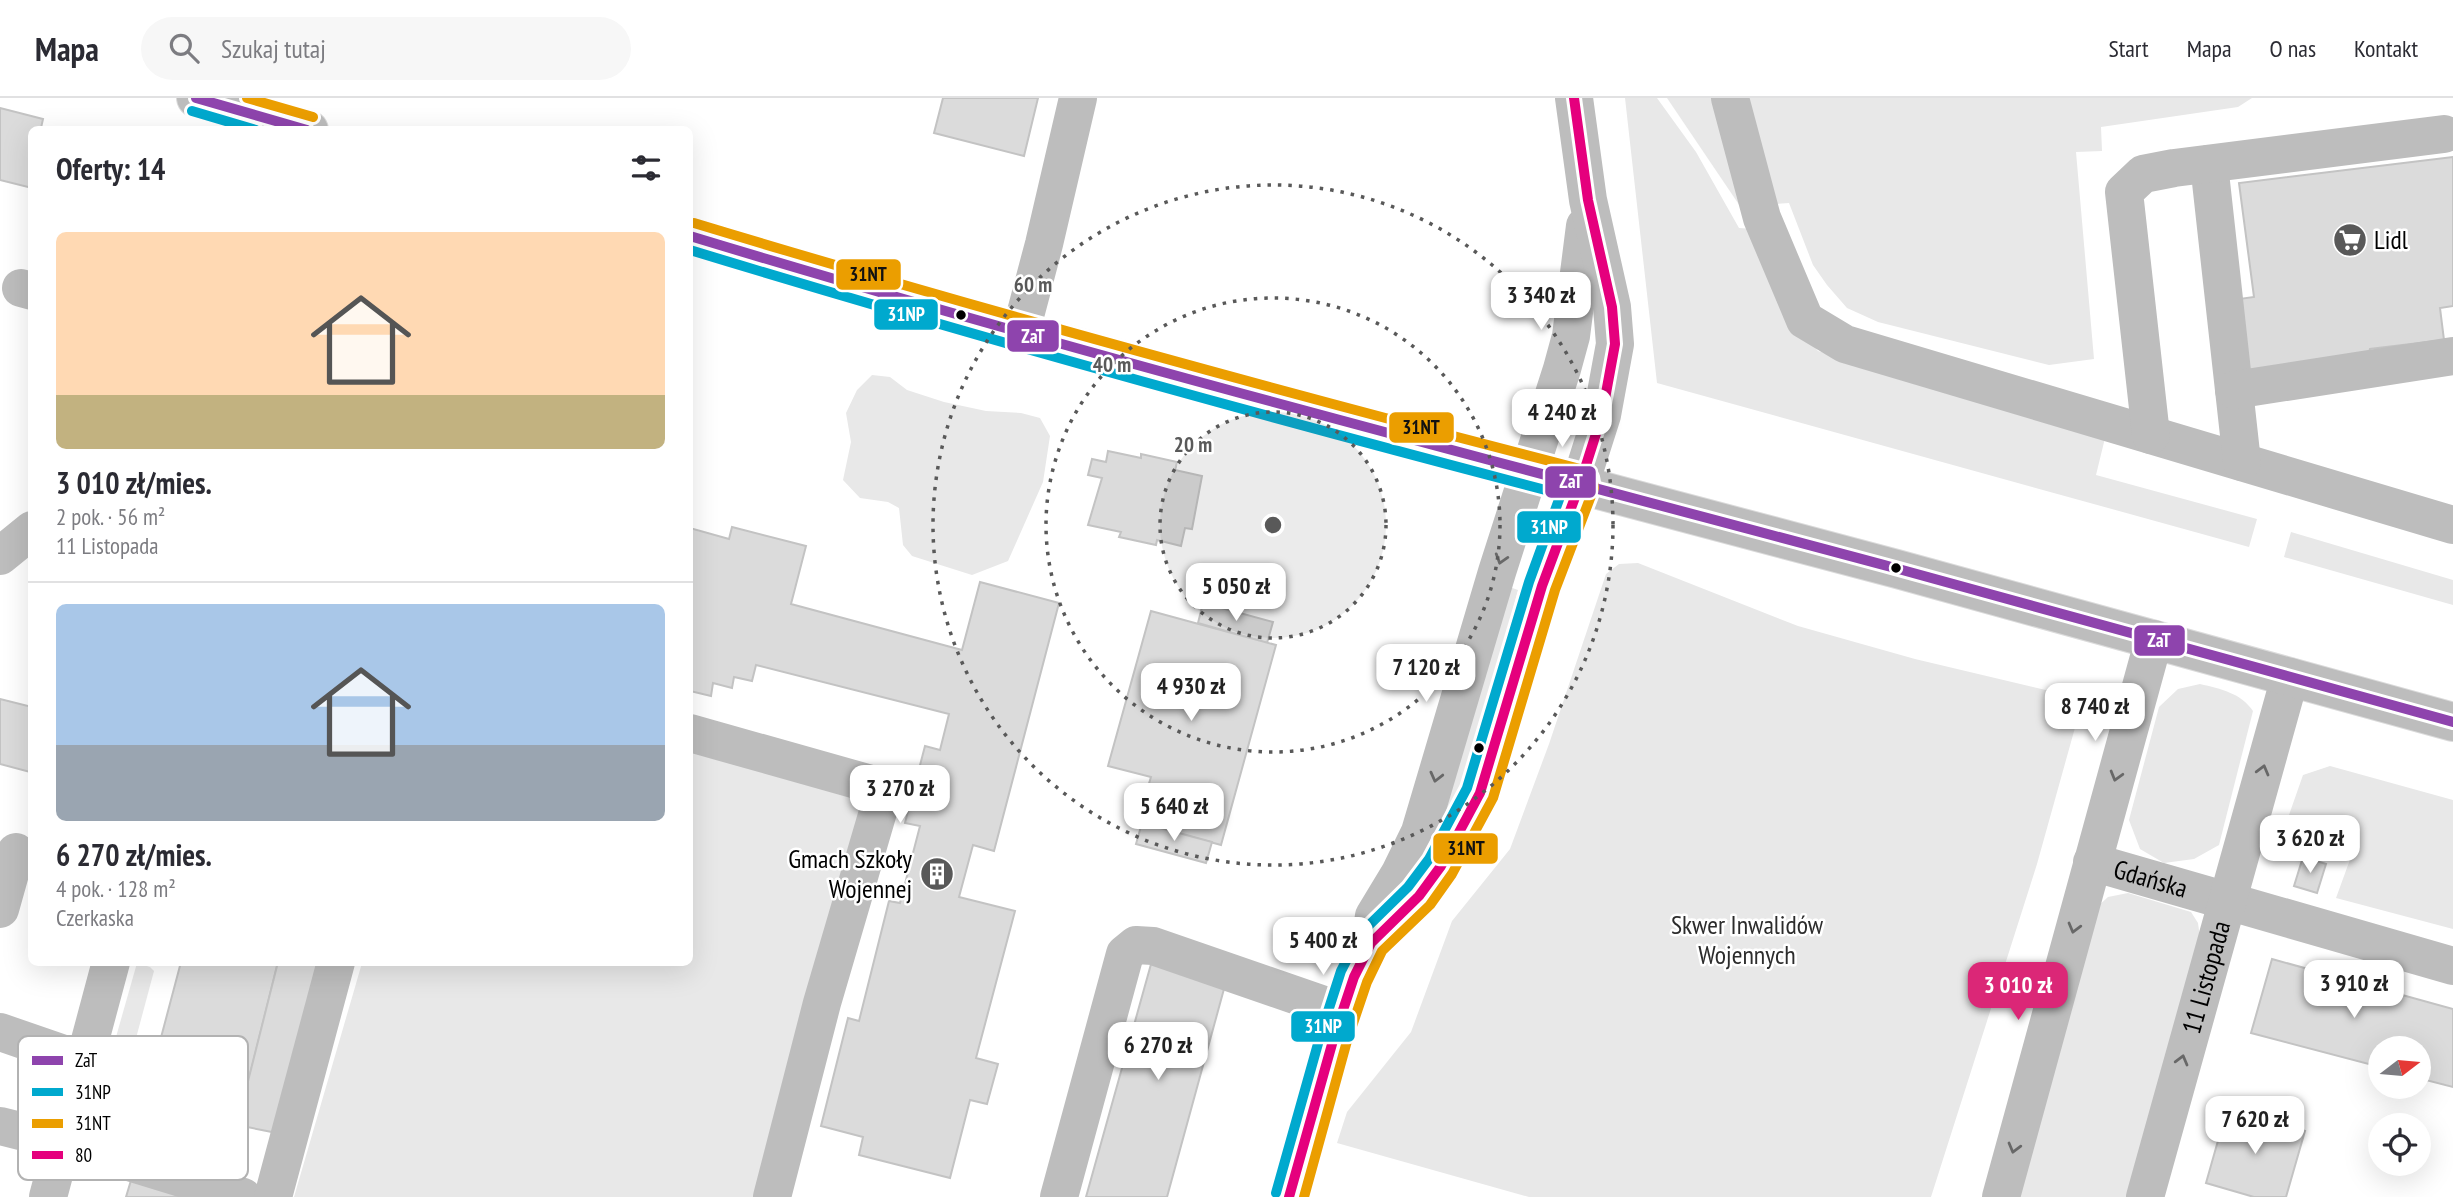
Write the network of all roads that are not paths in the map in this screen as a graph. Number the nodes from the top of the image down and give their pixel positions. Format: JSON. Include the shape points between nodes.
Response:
{"nodes":[{"id":1,"x":196,"y":98,"type":"edge"},
{"id":2,"x":1078,"y":98,"type":"edge"},
{"id":3,"x":1573,"y":98,"type":"edge"},
{"id":4,"x":1730,"y":98,"type":"edge"},
{"id":5,"x":295,"y":126,"type":"edge"},
{"id":6,"x":2444,"y":134,"type":"dead end"},
{"id":7,"x":2209,"y":164,"type":"junction"},
{"id":8,"x":1588,"y":200,"type":"junction"},
{"id":9,"x":693,"y":237,"type":"edge"},
{"id":10,"x":1021,"y":331,"type":"junction"},
{"id":11,"x":2453,"y":356,"type":"edge"},
{"id":12,"x":2234,"y":390,"type":"junction"},
{"id":13,"x":2151,"y":435,"type":"junction"},
{"id":14,"x":2242,"y":462,"type":"junction"},
{"id":15,"x":1530,"y":471,"type":"junction"},
{"id":16,"x":1580,"y":484,"type":"junction"},
{"id":17,"x":2453,"y":525,"type":"edge"},
{"id":18,"x":28,"y":533,"type":"edge"},
{"id":19,"x":0,"y":556,"type":"edge"},
{"id":20,"x":2154,"y":639,"type":"junction"},
{"id":21,"x":2290,"y":677,"type":"junction"},
{"id":22,"x":2453,"y":722,"type":"edge"},
{"id":23,"x":693,"y":734,"type":"edge"},
{"id":24,"x":16,"y":851,"type":"edge"},
{"id":25,"x":2092,"y":862,"type":"junction"},
{"id":26,"x":2228,"y":900,"type":"junction"},
{"id":27,"x":0,"y":909,"type":"edge"},
{"id":28,"x":1371,"y":943,"type":"junction"},
{"id":29,"x":110,"y":966,"type":"edge"},
{"id":30,"x":335,"y":966,"type":"edge"},
{"id":31,"x":2453,"y":966,"type":"edge"},
{"id":32,"x":1344,"y":1012,"type":"junction"},
{"id":33,"x":0,"y":1032,"type":"edge"},
{"id":34,"x":91,"y":1036,"type":"edge"},
{"id":35,"x":18,"y":1038,"type":"edge"},
{"id":36,"x":0,"y":1126,"type":"edge"},
{"id":37,"x":18,"y":1130,"type":"edge"},
{"id":38,"x":53,"y":1180,"type":"edge"},
{"id":39,"x":188,"y":1180,"type":"edge"},
{"id":40,"x":48,"y":1197,"type":"edge"},
{"id":41,"x":243,"y":1197,"type":"edge"},
{"id":42,"x":273,"y":1197,"type":"edge"},
{"id":43,"x":772,"y":1197,"type":"edge"},
{"id":44,"x":1059,"y":1197,"type":"edge"},
{"id":45,"x":1289,"y":1197,"type":"edge"},
{"id":46,"x":2001,"y":1197,"type":"edge"},
{"id":47,"x":2145,"y":1197,"type":"edge"}],
"edges":[{"from":1,"to":5,"type":"street"},
{"from":2,"to":10,"type":"street"},
{"from":3,"to":8,"type":"street"},
{"from":4,"to":13,"type":"street","via":[[1762,218],[1810,325],[1845,344]]},
{"from":6,"to":7,"type":"street"},
{"from":7,"to":12,"type":"street"},
{"from":7,"to":13,"type":"street","via":[[2143,174],[2124,192]]},
{"from":8,"to":15,"type":"street","via":[[1571,336]]},
{"from":8,"to":16,"type":"street","via":[[1612,307],[1615,344],[1602,415]]},
{"from":9,"to":10,"type":"street"},
{"from":10,"to":15,"type":"street"},
{"from":11,"to":12,"type":"street"},
{"from":12,"to":14,"type":"street"},
{"from":13,"to":14,"type":"street"},
{"from":14,"to":17,"type":"street"},
{"from":15,"to":16,"type":"street"},
{"from":15,"to":28,"type":"street","one_way":true,"via":[[1420,832],[1374,916]]},
{"from":16,"to":20,"type":"street"},
{"from":16,"to":28,"type":"street","via":[[1542,586],[1480,793],[1441,866],[1419,896]]},
{"from":18,"to":19,"type":"street"},
{"from":20,"to":21,"type":"street"},
{"from":20,"to":25,"type":"street","one_way":true},
{"from":21,"to":22,"type":"street"},
{"from":26,"to":21,"type":"street","name":"11 Listopada","one_way":true},
{"from":23,"to":43,"type":"street","via":[[885,788]]},
{"from":24,"to":27,"type":"street"},
{"from":25,"to":26,"type":"street","name":"Gdańska"},
{"from":25,"to":46,"type":"street","one_way":true},
{"from":26,"to":31,"type":"street","name":"Gdańska"},
{"from":47,"to":26,"type":"street","name":"11 Listopada","one_way":true},
{"from":28,"to":32,"type":"street"},
{"from":29,"to":34,"type":"street"},
{"from":30,"to":42,"type":"street"},
{"from":32,"to":44,"type":"street","via":[[1153,946],[1136,945],[1125,954]]},
{"from":32,"to":45,"type":"street"},
{"from":33,"to":35,"type":"street"},
{"from":36,"to":37,"type":"street"},
{"from":38,"to":40,"type":"street"},
{"from":39,"to":41,"type":"street"}]}
